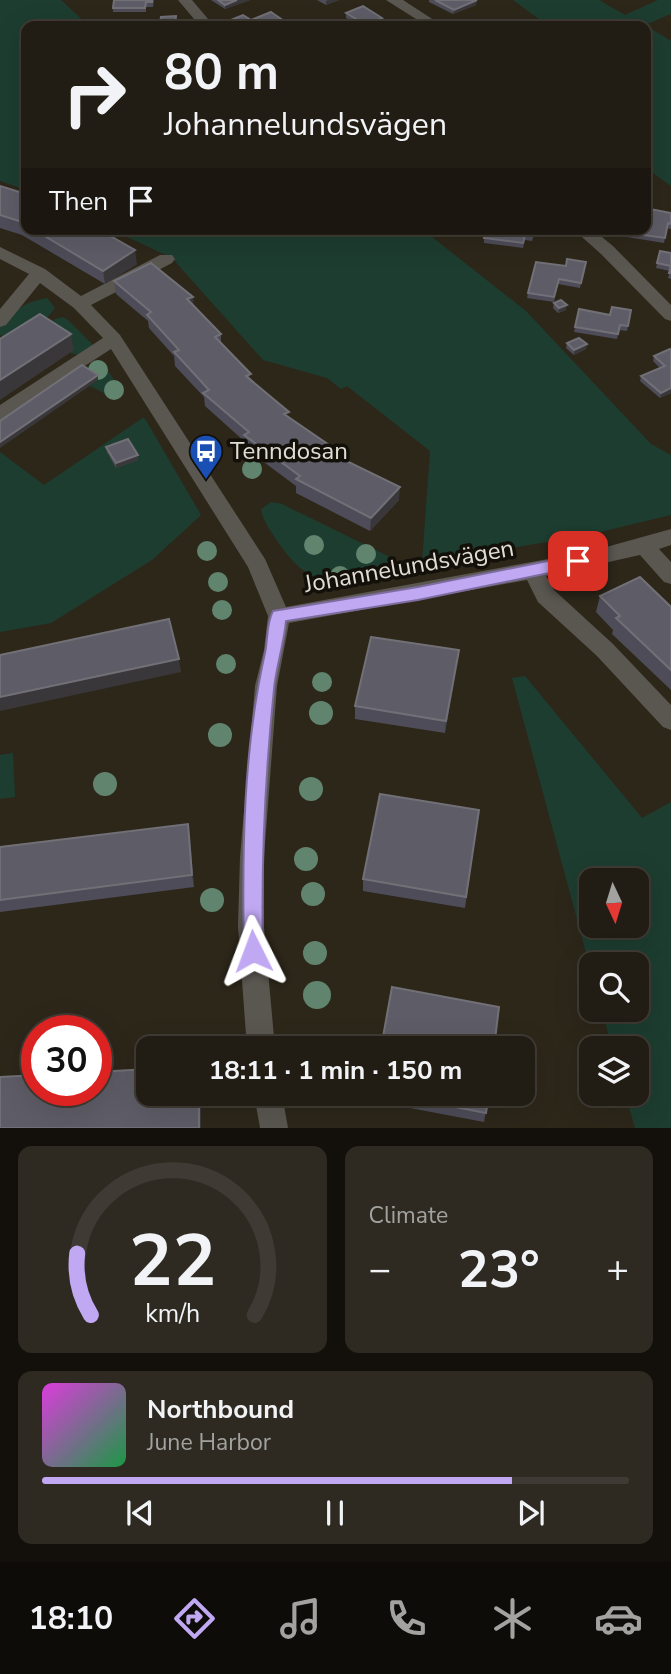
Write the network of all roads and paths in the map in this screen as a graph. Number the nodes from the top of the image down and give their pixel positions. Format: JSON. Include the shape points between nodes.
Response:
{"nodes":[{"id":1,"x":185,"y":0,"type":"edge"},
{"id":2,"x":393,"y":0,"type":"edge"},
{"id":3,"x":203,"y":21,"type":"edge"},
{"id":4,"x":428,"y":21,"type":"edge"},
{"id":5,"x":588,"y":235,"type":"edge"},
{"id":6,"x":0,"y":252,"type":"edge"},
{"id":7,"x":166,"y":259,"type":"dead end"},
{"id":8,"x":39,"y":274,"type":"junction"},
{"id":9,"x":80,"y":304,"type":"junction"},
{"id":10,"x":671,"y":316,"type":"edge"},
{"id":11,"x":0,"y":321,"type":"edge"},
{"id":12,"x":114,"y":340,"type":"junction"},
{"id":13,"x":0,"y":414,"type":"edge"},
{"id":14,"x":671,"y":537,"type":"edge"},
{"id":15,"x":645,"y":547,"type":"junction"},
{"id":16,"x":533,"y":571,"type":"junction"},
{"id":17,"x":671,"y":576,"type":"edge"},
{"id":18,"x":279,"y":616,"type":"junction"},
{"id":19,"x":671,"y":720,"type":"edge"},
{"id":20,"x":260,"y":1036,"type":"edge"},
{"id":21,"x":270,"y":1106,"type":"edge"},
{"id":22,"x":274,"y":1128,"type":"edge"}],
"edges":[{"from":1,"to":3,"type":"street"},
{"from":2,"to":4,"type":"street"},
{"from":5,"to":10,"type":"street"},
{"from":6,"to":8,"type":"street"},
{"from":7,"to":9,"type":"street"},
{"from":8,"to":9,"type":"street"},
{"from":8,"to":11,"type":"street"},
{"from":9,"to":12,"type":"street"},
{"from":12,"to":13,"type":"street"},
{"from":12,"to":18,"type":"street","via":[[258,565]]},
{"from":14,"to":15,"type":"street","name":"Johannelundsvägen"},
{"from":15,"to":16,"type":"street","name":"Johannelundsvägen"},
{"from":15,"to":17,"type":"street"},
{"from":16,"to":18,"type":"street","name":"Johannelundsvägen"},
{"from":16,"to":19,"type":"street","via":[[546,596]]},
{"from":18,"to":20,"type":"street","via":[[266,686],[252,857],[251,927]]},
{"from":21,"to":22,"type":"street"}]}
